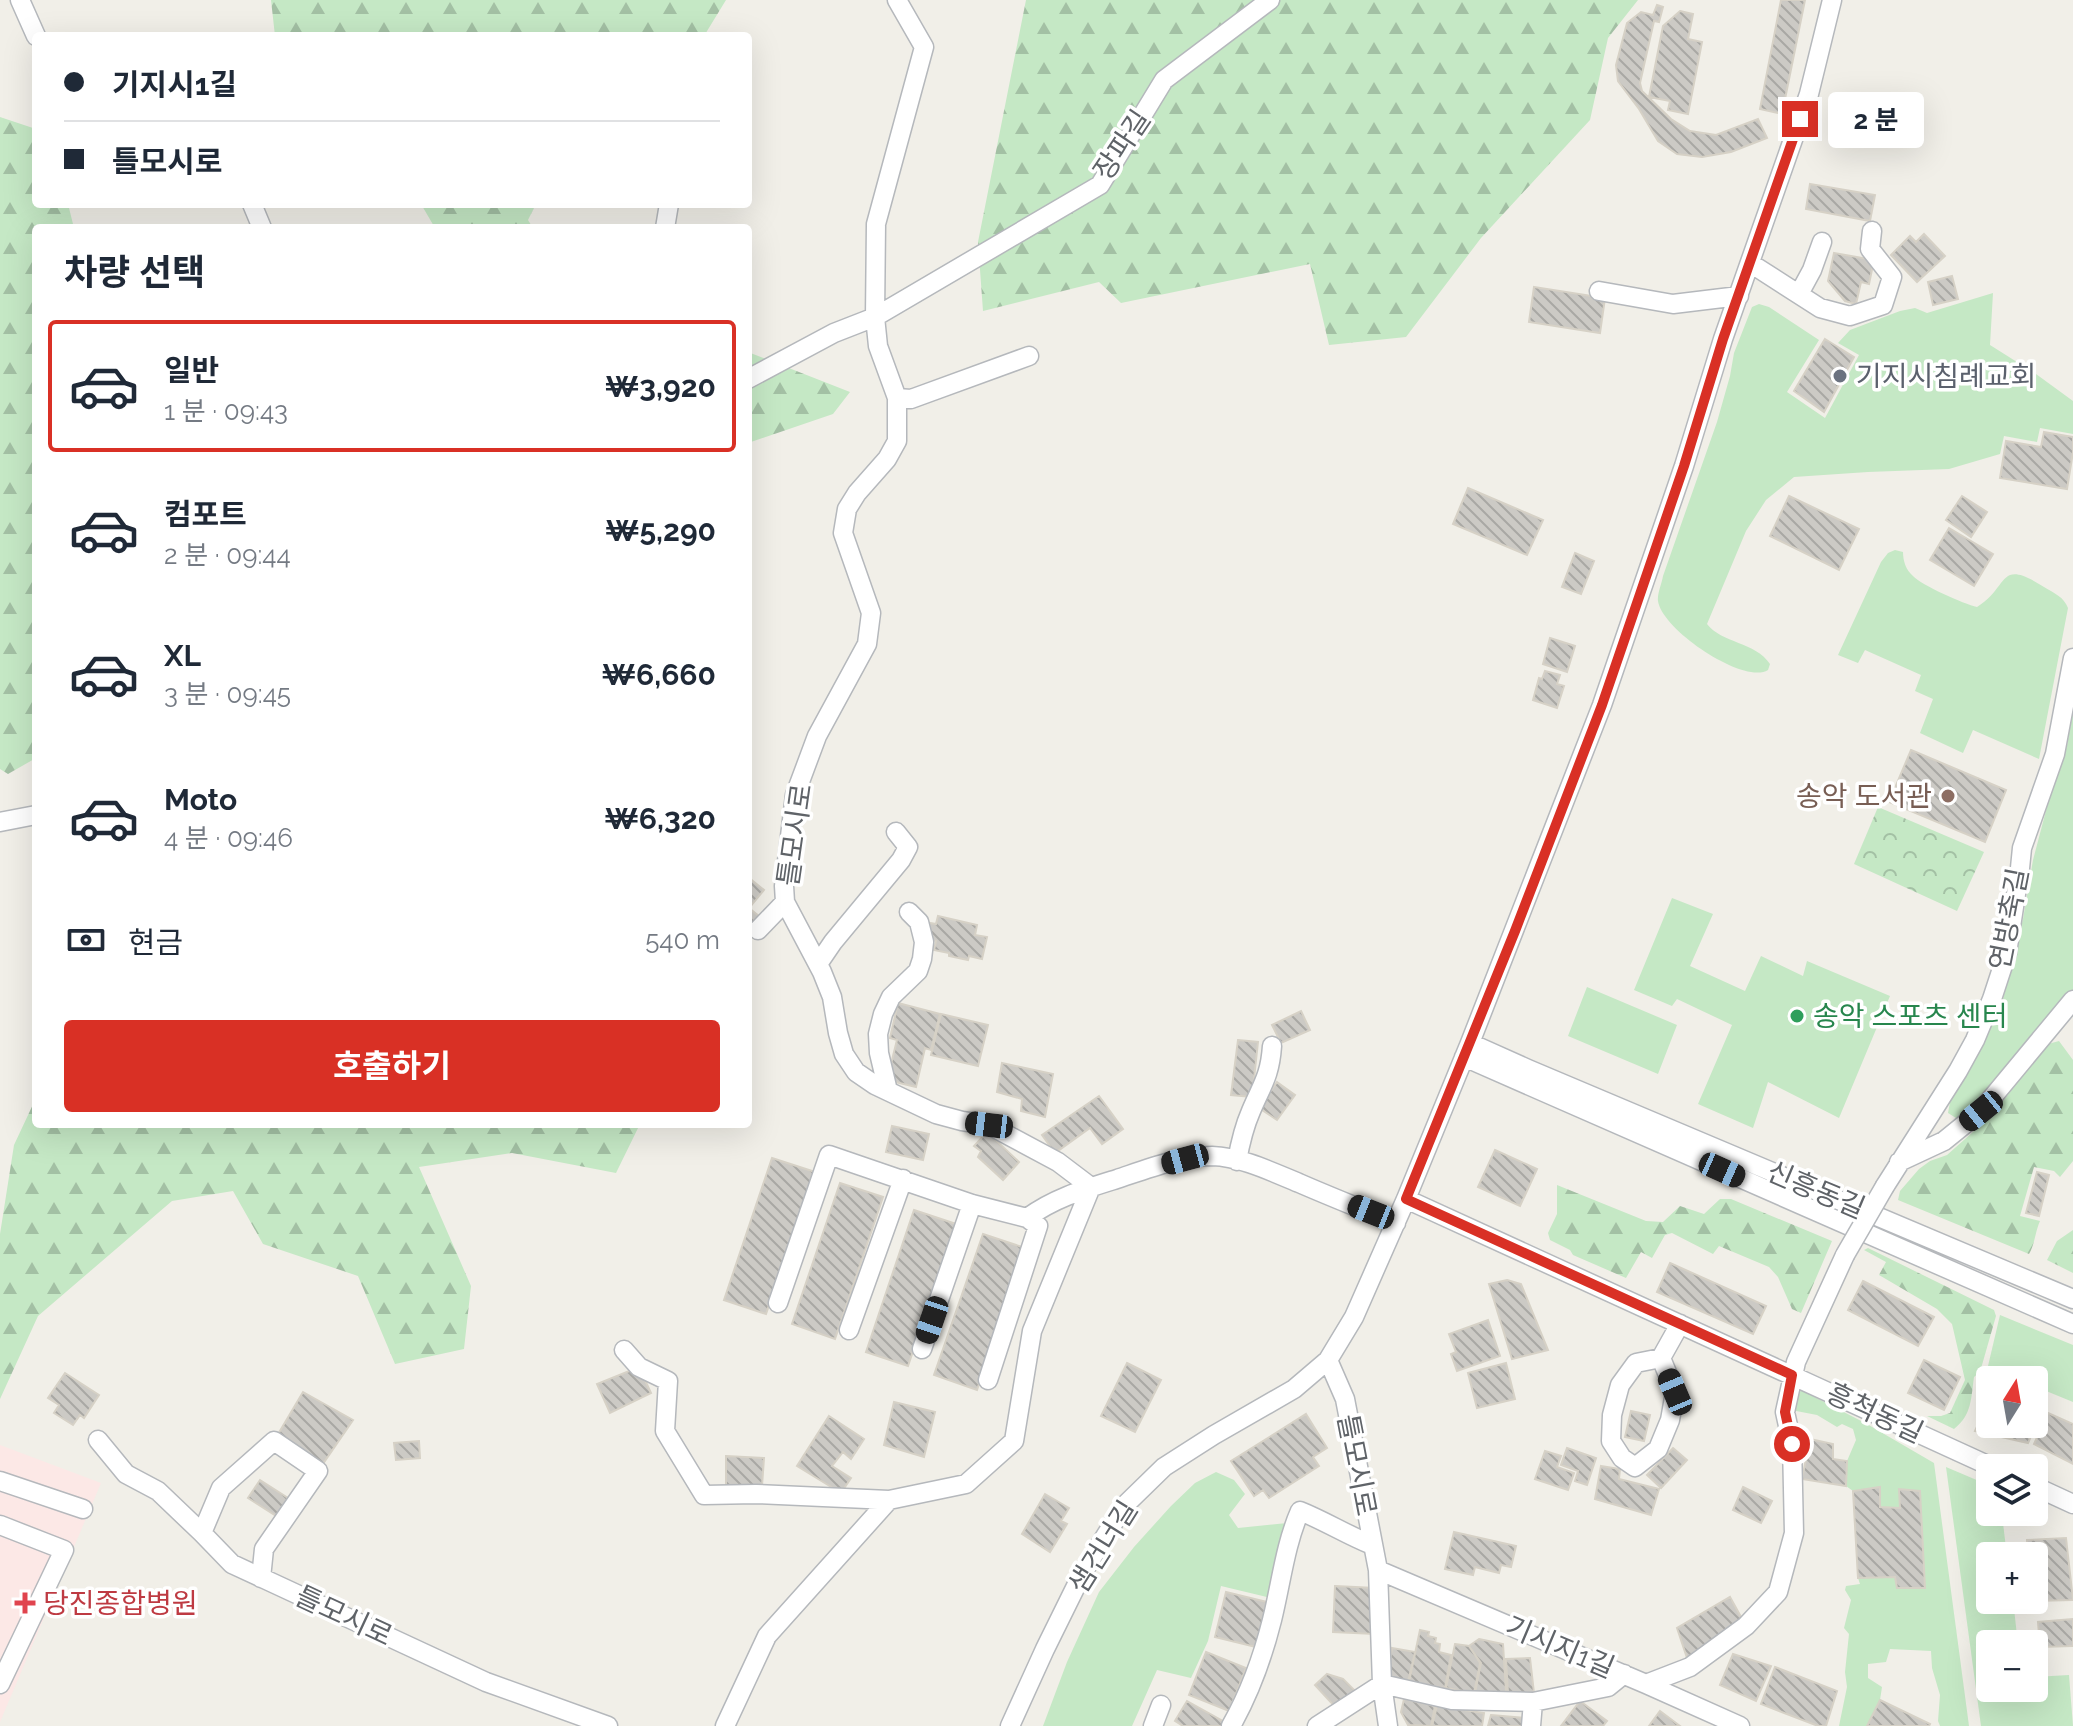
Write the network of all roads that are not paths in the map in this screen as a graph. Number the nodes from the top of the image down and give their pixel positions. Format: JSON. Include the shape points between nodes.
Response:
{"nodes":[{"id":1,"x":20,"y":0,"type":"edge"},
{"id":2,"x":897,"y":0,"type":"edge"},
{"id":3,"x":1270,"y":0,"type":"edge"},
{"id":4,"x":1832,"y":0,"type":"edge"},
{"id":5,"x":34,"y":32,"type":"edge"},
{"id":6,"x":1872,"y":231,"type":"dead end"},
{"id":7,"x":1822,"y":242,"type":"dead end"},
{"id":8,"x":1750,"y":263,"type":"junction"},
{"id":9,"x":1599,"y":291,"type":"dead end"},
{"id":10,"x":1799,"y":294,"type":"junction"},
{"id":11,"x":1739,"y":296,"type":"junction"},
{"id":12,"x":875,"y":317,"type":"junction"},
{"id":13,"x":1029,"y":356,"type":"dead end"},
{"id":14,"x":752,"y":377,"type":"edge"},
{"id":15,"x":897,"y":398,"type":"junction"},
{"id":16,"x":2073,"y":658,"type":"edge"},
{"id":17,"x":32,"y":816,"type":"edge"},
{"id":18,"x":0,"y":822,"type":"edge"},
{"id":19,"x":896,"y":832,"type":"dead end"},
{"id":20,"x":785,"y":902,"type":"junction"},
{"id":21,"x":909,"y":912,"type":"dead end"},
{"id":22,"x":758,"y":930,"type":"dead end"},
{"id":23,"x":818,"y":964,"type":"junction"},
{"id":24,"x":2073,"y":1000,"type":"edge"},
{"id":25,"x":1272,"y":1046,"type":"dead end"},
{"id":26,"x":1467,"y":1050,"type":"junction"},
{"id":27,"x":888,"y":1091,"type":"junction"},
{"id":28,"x":1237,"y":1161,"type":"junction"},
{"id":29,"x":1899,"y":1162,"type":"junction"},
{"id":30,"x":903,"y":1179,"type":"junction"},
{"id":31,"x":1091,"y":1187,"type":"junction"},
{"id":32,"x":1406,"y":1199,"type":"junction"},
{"id":33,"x":972,"y":1204,"type":"junction"},
{"id":34,"x":1027,"y":1218,"type":"junction"},
{"id":35,"x":1396,"y":1223,"type":"junction"},
{"id":36,"x":2073,"y":1299,"type":"edge"},
{"id":37,"x":778,"y":1303,"type":"dead end"},
{"id":38,"x":1680,"y":1324,"type":"junction"},
{"id":39,"x":2073,"y":1324,"type":"edge"},
{"id":40,"x":849,"y":1330,"type":"dead end"},
{"id":41,"x":922,"y":1349,"type":"dead end"},
{"id":42,"x":624,"y":1350,"type":"dead end"},
{"id":43,"x":1661,"y":1358,"type":"junction"},
{"id":44,"x":1328,"y":1360,"type":"junction"},
{"id":45,"x":1792,"y":1375,"type":"junction"},
{"id":46,"x":988,"y":1380,"type":"dead end"},
{"id":47,"x":98,"y":1440,"type":"dead end"},
{"id":48,"x":1976,"y":1460,"type":"edge"},
{"id":49,"x":0,"y":1481,"type":"edge"},
{"id":50,"x":2048,"y":1492,"type":"edge"},
{"id":51,"x":889,"y":1500,"type":"junction"},
{"id":52,"x":2073,"y":1504,"type":"edge"},
{"id":53,"x":83,"y":1509,"type":"dead end"},
{"id":54,"x":0,"y":1525,"type":"edge"},
{"id":55,"x":202,"y":1533,"type":"junction"},
{"id":56,"x":1372,"y":1545,"type":"junction"},
{"id":57,"x":1378,"y":1570,"type":"junction"},
{"id":58,"x":261,"y":1578,"type":"junction"},
{"id":59,"x":1624,"y":1674,"type":"junction"},
{"id":60,"x":0,"y":1684,"type":"edge"},
{"id":61,"x":1382,"y":1684,"type":"junction"},
{"id":62,"x":1646,"y":1684,"type":"junction"},
{"id":63,"x":1533,"y":1702,"type":"junction"},
{"id":64,"x":1161,"y":1705,"type":"dead end"},
{"id":65,"x":608,"y":1726,"type":"edge"},
{"id":66,"x":725,"y":1726,"type":"edge"},
{"id":67,"x":1010,"y":1726,"type":"edge"},
{"id":68,"x":1153,"y":1726,"type":"edge"},
{"id":69,"x":1231,"y":1726,"type":"edge"},
{"id":70,"x":1317,"y":1726,"type":"edge"},
{"id":71,"x":1388,"y":1726,"type":"edge"},
{"id":72,"x":1531,"y":1726,"type":"edge"},
{"id":73,"x":1740,"y":1726,"type":"edge"}],
"edges":[{"from":1,"to":5,"type":"street"},
{"from":2,"to":12,"type":"street","via":[[924,47],[876,224]]},
{"from":3,"to":12,"type":"street","name":"장파길","via":[[1164,80],[1100,185]]},
{"from":4,"to":8,"type":"street","via":[[1809,94]]},
{"from":6,"to":10,"type":"street","via":[[1870,249],[1892,277],[1883,305],[1850,316],[1820,308]]},
{"from":7,"to":10,"type":"street"},
{"from":8,"to":10,"type":"street"},
{"from":8,"to":11,"type":"street"},
{"from":9,"to":11,"type":"street","via":[[1673,304]]},
{"from":11,"to":26,"type":"street","via":[[1602,705]]},
{"from":12,"to":14,"type":"street","name":"장파길"},
{"from":12,"to":15,"type":"street","via":[[878,346]]},
{"from":13,"to":15,"type":"street","via":[[911,399]]},
{"from":15,"to":20,"type":"street","name":"틀모시로","via":[[897,441],[847,509],[843,533],[871,613],[867,644],[817,736],[795,795]]},
{"from":16,"to":29,"type":"street","name":"연방축길","via":[[2055,754],[2022,848],[2007,953],[1992,999],[1964,1060]]},
{"from":17,"to":18,"type":"street"},
{"from":19,"to":23,"type":"street","via":[[908,847],[901,860]]},
{"from":20,"to":22,"type":"street"},
{"from":20,"to":23,"type":"street","name":"틀모시로"},
{"from":21,"to":27,"type":"street","via":[[919,922],[924,942],[918,971],[891,997],[878,1034]]},
{"from":23,"to":27,"type":"street","name":"틀모시로","via":[[832,997],[844,1054],[856,1072]]},
{"from":24,"to":29,"type":"street","via":[[1981,1111],[1944,1141]]},
{"from":25,"to":28,"type":"street","via":[[1271,1066],[1242,1134]]},
{"from":26,"to":32,"type":"street"},
{"from":26,"to":36,"type":"street","name":"신흥동길","via":[[1542,1075]]},
{"from":26,"to":39,"type":"street"},
{"from":27,"to":31,"type":"street","name":"틀모시로","via":[[936,1114],[989,1125],[1058,1162]]},
{"from":28,"to":31,"type":"street","via":[[1185,1159]]},
{"from":28,"to":35,"type":"street"},
{"from":29,"to":45,"type":"street","name":"연방축길","bridge":true,"via":[[1845,1255]]},
{"from":30,"to":33,"type":"street"},
{"from":30,"to":37,"type":"street","via":[[829,1155]]},
{"from":30,"to":40,"type":"street"},
{"from":31,"to":34,"type":"street"},
{"from":31,"to":51,"type":"street","via":[[1032,1331],[1014,1441],[966,1484]]},
{"from":32,"to":35,"type":"street"},
{"from":32,"to":38,"type":"street","name":"흥척동길"},
{"from":33,"to":34,"type":"street"},
{"from":33,"to":41,"type":"street"},
{"from":34,"to":46,"type":"street","via":[[1038,1226]]},
{"from":35,"to":44,"type":"street","via":[[1354,1317]]},
{"from":38,"to":43,"type":"street"},
{"from":38,"to":45,"type":"street","name":"흥척동길"},
{"from":42,"to":51,"type":"street","via":[[639,1367],[668,1381],[665,1431],[704,1495]]},
{"from":43,"to":43,"type":"street","via":[[1636,1363],[1620,1385],[1612,1415],[1611,1441],[1635,1467],[1658,1449],[1670,1420],[1675,1392]]},
{"from":44,"to":56,"type":"street","name":"틀모시로","via":[[1345,1399]]},
{"from":44,"to":67,"type":"street","name":"샘건너길","via":[[1294,1389],[1164,1467],[1124,1506],[1083,1572]]},
{"from":45,"to":48,"type":"street","name":"흥척동길"},
{"from":45,"to":62,"type":"street","via":[[1785,1412],[1792,1444],[1794,1533],[1778,1592],[1746,1626],[1690,1667]]},
{"from":47,"to":55,"type":"street","name":"틀모시로","via":[[126,1474],[158,1491]]},
{"from":49,"to":53,"type":"street"},
{"from":50,"to":52,"type":"street"},
{"from":51,"to":66,"type":"street","via":[[767,1636]]},
{"from":54,"to":60,"type":"street","via":[[64,1550]]},
{"from":55,"to":58,"type":"street","name":"틀모시로","via":[[232,1564]]},
{"from":55,"to":58,"type":"street","via":[[221,1488],[274,1441],[318,1471],[264,1549]]},
{"from":56,"to":57,"type":"street","name":"틀모시로"},
{"from":56,"to":69,"type":"street","via":[[1300,1511],[1271,1624]]},
{"from":57,"to":59,"type":"street","name":"기시지1길"},
{"from":57,"to":61,"type":"street","name":"틀모시로"},
{"from":58,"to":65,"type":"street","name":"틀모시로","via":[[486,1682]]},
{"from":59,"to":62,"type":"street","name":"기시지1길"},
{"from":59,"to":63,"type":"street","via":[[1608,1687]]},
{"from":61,"to":63,"type":"street","via":[[1452,1700]]},
{"from":61,"to":70,"type":"street"},
{"from":61,"to":71,"type":"street","name":"틀모시로"},
{"from":62,"to":73,"type":"street","name":"기시지1길"},
{"from":63,"to":72,"type":"street"},
{"from":64,"to":68,"type":"street"}]}
